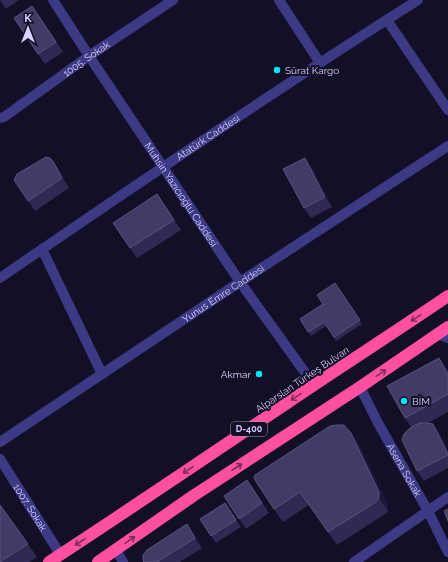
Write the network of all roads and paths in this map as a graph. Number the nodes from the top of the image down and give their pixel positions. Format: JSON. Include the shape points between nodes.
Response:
{"nodes":[{"id":1,"x":53,"y":0,"type":"edge"},
{"id":2,"x":173,"y":0,"type":"edge"},
{"id":3,"x":279,"y":0,"type":"edge"},
{"id":4,"x":418,"y":0,"type":"edge"},
{"id":5,"x":386,"y":20,"type":"junction"},
{"id":6,"x":89,"y":56,"type":"junction"},
{"id":7,"x":320,"y":62,"type":"junction"},
{"id":8,"x":444,"y":95,"type":"edge"},
{"id":9,"x":448,"y":110,"type":"edge"},
{"id":10,"x":0,"y":118,"type":"edge"},
{"id":11,"x":448,"y":146,"type":"edge"},
{"id":12,"x":162,"y":167,"type":"junction"},
{"id":13,"x":42,"y":249,"type":"junction"},
{"id":14,"x":0,"y":278,"type":"edge"},
{"id":15,"x":240,"y":282,"type":"junction"},
{"id":16,"x":448,"y":296,"type":"edge"},
{"id":17,"x":445,"y":333,"type":"edge"},
{"id":18,"x":102,"y":374,"type":"junction"},
{"id":19,"x":314,"y":385,"type":"junction"},
{"id":20,"x":360,"y":387,"type":"junction"},
{"id":21,"x":0,"y":442,"type":"edge"},
{"id":22,"x":0,"y":459,"type":"edge"},
{"id":23,"x":448,"y":497,"type":"edge"},
{"id":24,"x":428,"y":511,"type":"junction"},
{"id":25,"x":116,"y":550,"type":"junction"},
{"id":26,"x":448,"y":552,"type":"edge"},
{"id":27,"x":60,"y":554,"type":"junction"},
{"id":28,"x":49,"y":562,"type":"edge"},
{"id":29,"x":98,"y":562,"type":"edge"},
{"id":30,"x":123,"y":562,"type":"edge"},
{"id":31,"x":354,"y":562,"type":"edge"}],
"edges":[{"from":1,"to":6,"type":"street","name":"Muhsin Yazıcıoğlu Caddesi"},
{"from":2,"to":6,"type":"street","name":"1005. Sokak"},
{"from":3,"to":7,"type":"street"},
{"from":4,"to":5,"type":"street","name":"Atatürk Caddesi"},
{"from":5,"to":7,"type":"street","name":"Atatürk Caddesi"},
{"from":5,"to":8,"type":"street"},
{"from":6,"to":10,"type":"street","name":"1005. Sokak"},
{"from":6,"to":12,"type":"street","name":"Muhsin Yazıcıoğlu Caddesi"},
{"from":7,"to":12,"type":"street","name":"Atatürk Caddesi"},
{"from":8,"to":9,"type":"street"},
{"from":11,"to":15,"type":"street","name":"Yunus Emre Caddesi"},
{"from":12,"to":13,"type":"street","name":"Atatürk Caddesi"},
{"from":12,"to":15,"type":"street","name":"Muhsin Yazıcıoğlu Caddesi"},
{"from":13,"to":14,"type":"street","name":"Atatürk Caddesi"},
{"from":13,"to":18,"type":"street"},
{"from":15,"to":18,"type":"street","name":"Yunus Emre Caddesi"},
{"from":15,"to":19,"type":"street","name":"Muhsin Yazıcıoğlu Caddesi"},
{"from":16,"to":19,"type":"highway","name":"Alparslan Türkeş Bulvarı","number":"D-400","one_way":true},
{"from":20,"to":17,"type":"highway","number":"D-400","one_way":true},
{"from":18,"to":21,"type":"street","name":"Yunus Emre Caddesi"},
{"from":19,"to":27,"type":"highway","name":"Alparslan Türkeş Bulvarı","number":"D-400","one_way":true},
{"from":20,"to":24,"type":"street","name":"Asena Sokak"},
{"from":25,"to":20,"type":"highway","number":"D-400","one_way":true,"via":[[193,496]]},
{"from":22,"to":27,"type":"street","name":"1007. Sokak"},
{"from":23,"to":24,"type":"street"},
{"from":24,"to":26,"type":"street","name":"Asena Sokak"},
{"from":24,"to":31,"type":"street"},
{"from":25,"to":29,"type":"highway","number":"D-400"},
{"from":25,"to":30,"type":"street"},
{"from":27,"to":28,"type":"highway","name":"Alparslan Türkeş Bulvarı","number":"D-400"}]}
